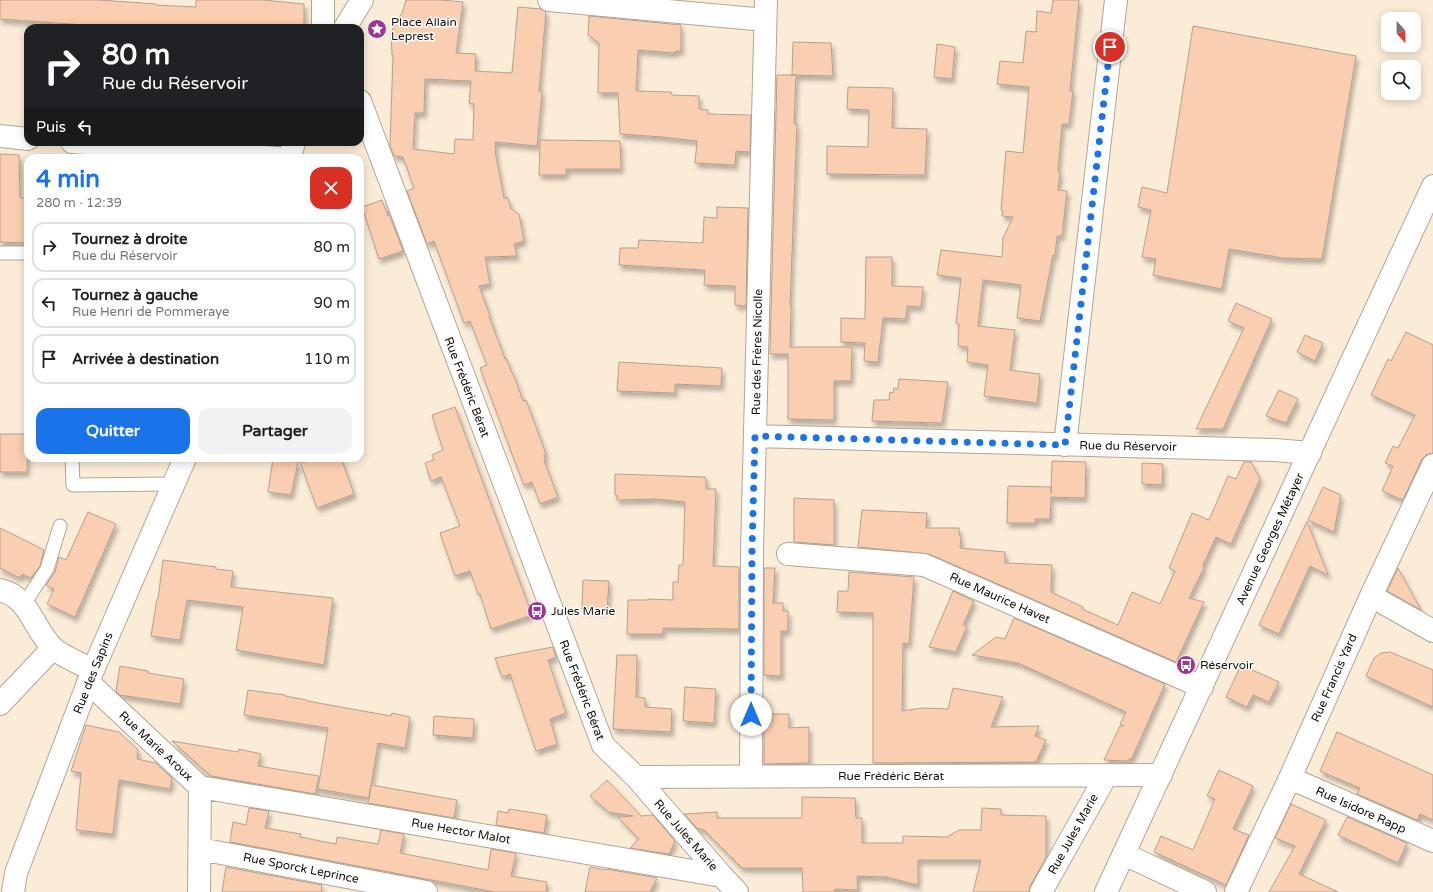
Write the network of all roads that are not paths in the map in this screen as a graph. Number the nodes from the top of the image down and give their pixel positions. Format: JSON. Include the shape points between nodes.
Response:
{"nodes":[{"id":1,"x":324,"y":0,"type":"edge"},
{"id":2,"x":362,"y":0,"type":"edge"},
{"id":3,"x":548,"y":0,"type":"edge"},
{"id":4,"x":1116,"y":0,"type":"edge"},
{"id":5,"x":766,"y":10,"type":"edge"},
{"id":6,"x":323,"y":24,"type":"edge"},
{"id":7,"x":347,"y":24,"type":"edge"},
{"id":8,"x":364,"y":113,"type":"edge"},
{"id":9,"x":0,"y":136,"type":"edge"},
{"id":10,"x":24,"y":139,"type":"edge"},
{"id":11,"x":123,"y":146,"type":"edge"},
{"id":12,"x":226,"y":154,"type":"edge"},
{"id":13,"x":1433,"y":186,"type":"edge"},
{"id":14,"x":24,"y":252,"type":"edge"},
{"id":15,"x":0,"y":253,"type":"edge"},
{"id":16,"x":755,"y":436,"type":"junction"},
{"id":17,"x":1065,"y":445,"type":"junction"},
{"id":18,"x":1310,"y":453,"type":"junction"},
{"id":19,"x":72,"y":462,"type":"edge"},
{"id":20,"x":183,"y":462,"type":"edge"},
{"id":21,"x":1433,"y":465,"type":"edge"},
{"id":22,"x":174,"y":484,"type":"junction"},
{"id":23,"x":60,"y":526,"type":"dead end"},
{"id":24,"x":788,"y":554,"type":"dead end"},
{"id":25,"x":0,"y":590,"type":"edge"},
{"id":26,"x":1371,"y":596,"type":"junction"},
{"id":27,"x":24,"y":604,"type":"junction"},
{"id":28,"x":1433,"y":631,"type":"edge"},
{"id":29,"x":53,"y":648,"type":"junction"},
{"id":30,"x":91,"y":676,"type":"junction"},
{"id":31,"x":1202,"y":687,"type":"junction"},
{"id":32,"x":0,"y":704,"type":"edge"},
{"id":33,"x":1161,"y":775,"type":"junction"},
{"id":34,"x":1106,"y":776,"type":"junction"},
{"id":35,"x":636,"y":777,"type":"junction"},
{"id":36,"x":751,"y":777,"type":"junction"},
{"id":37,"x":1290,"y":778,"type":"junction"},
{"id":38,"x":200,"y":787,"type":"junction"},
{"id":39,"x":1433,"y":841,"type":"edge"},
{"id":40,"x":200,"y":849,"type":"junction"},
{"id":41,"x":1124,"y":854,"type":"junction"},
{"id":42,"x":722,"y":876,"type":"junction"},
{"id":43,"x":13,"y":892,"type":"edge"},
{"id":44,"x":199,"y":892,"type":"edge"},
{"id":45,"x":426,"y":892,"type":"edge"},
{"id":46,"x":737,"y":892,"type":"edge"},
{"id":47,"x":1041,"y":892,"type":"edge"},
{"id":48,"x":1106,"y":892,"type":"edge"},
{"id":49,"x":1204,"y":892,"type":"edge"},
{"id":50,"x":1236,"y":892,"type":"edge"}],
"edges":[{"from":1,"to":6,"type":"street"},
{"from":2,"to":7,"type":"street"},
{"from":3,"to":5,"type":"street"},
{"from":4,"to":17,"type":"street"},
{"from":5,"to":16,"type":"street","name":"Rue des Frères Nicolle"},
{"from":8,"to":35,"type":"street","name":"Rue Frédéric Bérat","via":[[603,745]]},
{"from":9,"to":10,"type":"street"},
{"from":11,"to":12,"type":"street"},
{"from":13,"to":18,"type":"street","name":"Avenue Georges Métayer"},
{"from":14,"to":15,"type":"lane"},
{"from":16,"to":17,"type":"street","name":"Rue du Réservoir"},
{"from":16,"to":36,"type":"street","name":"Rue des Frères Nicolle"},
{"from":17,"to":18,"type":"street","name":"Rue du Réservoir","via":[[1282,450]]},
{"from":18,"to":31,"type":"street","name":"Avenue Georges Métayer"},
{"from":19,"to":22,"type":"lane","via":[[73,485]]},
{"from":20,"to":22,"type":"street","name":"Rue des Sapins"},
{"from":21,"to":26,"type":"street","name":"Rue Francis Yard"},
{"from":22,"to":30,"type":"street","name":"Rue des Sapins"},
{"from":23,"to":27,"type":"lane","via":[[46,569]]},
{"from":24,"to":31,"type":"street","name":"Rue Maurice Havet","via":[[924,565]]},
{"from":25,"to":27,"type":"street","via":[[8,592]]},
{"from":26,"to":28,"type":"street"},
{"from":26,"to":37,"type":"street","name":"Rue Francis Yard"},
{"from":27,"to":29,"type":"street"},
{"from":29,"to":30,"type":"street","name":"Rue Marie Aroux"},
{"from":29,"to":32,"type":"street"},
{"from":30,"to":38,"type":"street","name":"Rue Marie Aroux"},
{"from":30,"to":43,"type":"street","name":"Rue des Sapins","via":[[16,873]]},
{"from":31,"to":33,"type":"street","name":"Avenue Georges Métayer"},
{"from":33,"to":34,"type":"street","name":"Rue Frédéric Bérat"},
{"from":33,"to":41,"type":"street","name":"Avenue Georges Métayer"},
{"from":34,"to":36,"type":"street","name":"Rue Frédéric Bérat"},
{"from":34,"to":47,"type":"street","name":"Rue Jules Marie"},
{"from":35,"to":36,"type":"street","name":"Rue Frédéric Bérat"},
{"from":35,"to":42,"type":"street","name":"Rue Jules Marie"},
{"from":37,"to":39,"type":"street","name":"Rue Isidore Rapp"},
{"from":37,"to":50,"type":"street","name":"Rue Francis Yard"},
{"from":38,"to":40,"type":"street","name":"Rue Marie Aroux"},
{"from":38,"to":42,"type":"street","name":"Rue Hector Malot"},
{"from":40,"to":44,"type":"street","name":"Rue Marie Aroux"},
{"from":40,"to":45,"type":"street","name":"Rue Sporck Leprince"},
{"from":41,"to":48,"type":"street","name":"Avenue Georges Métayer"},
{"from":41,"to":49,"type":"street"},
{"from":42,"to":46,"type":"street","name":"Rue Jules Marie"}]}
